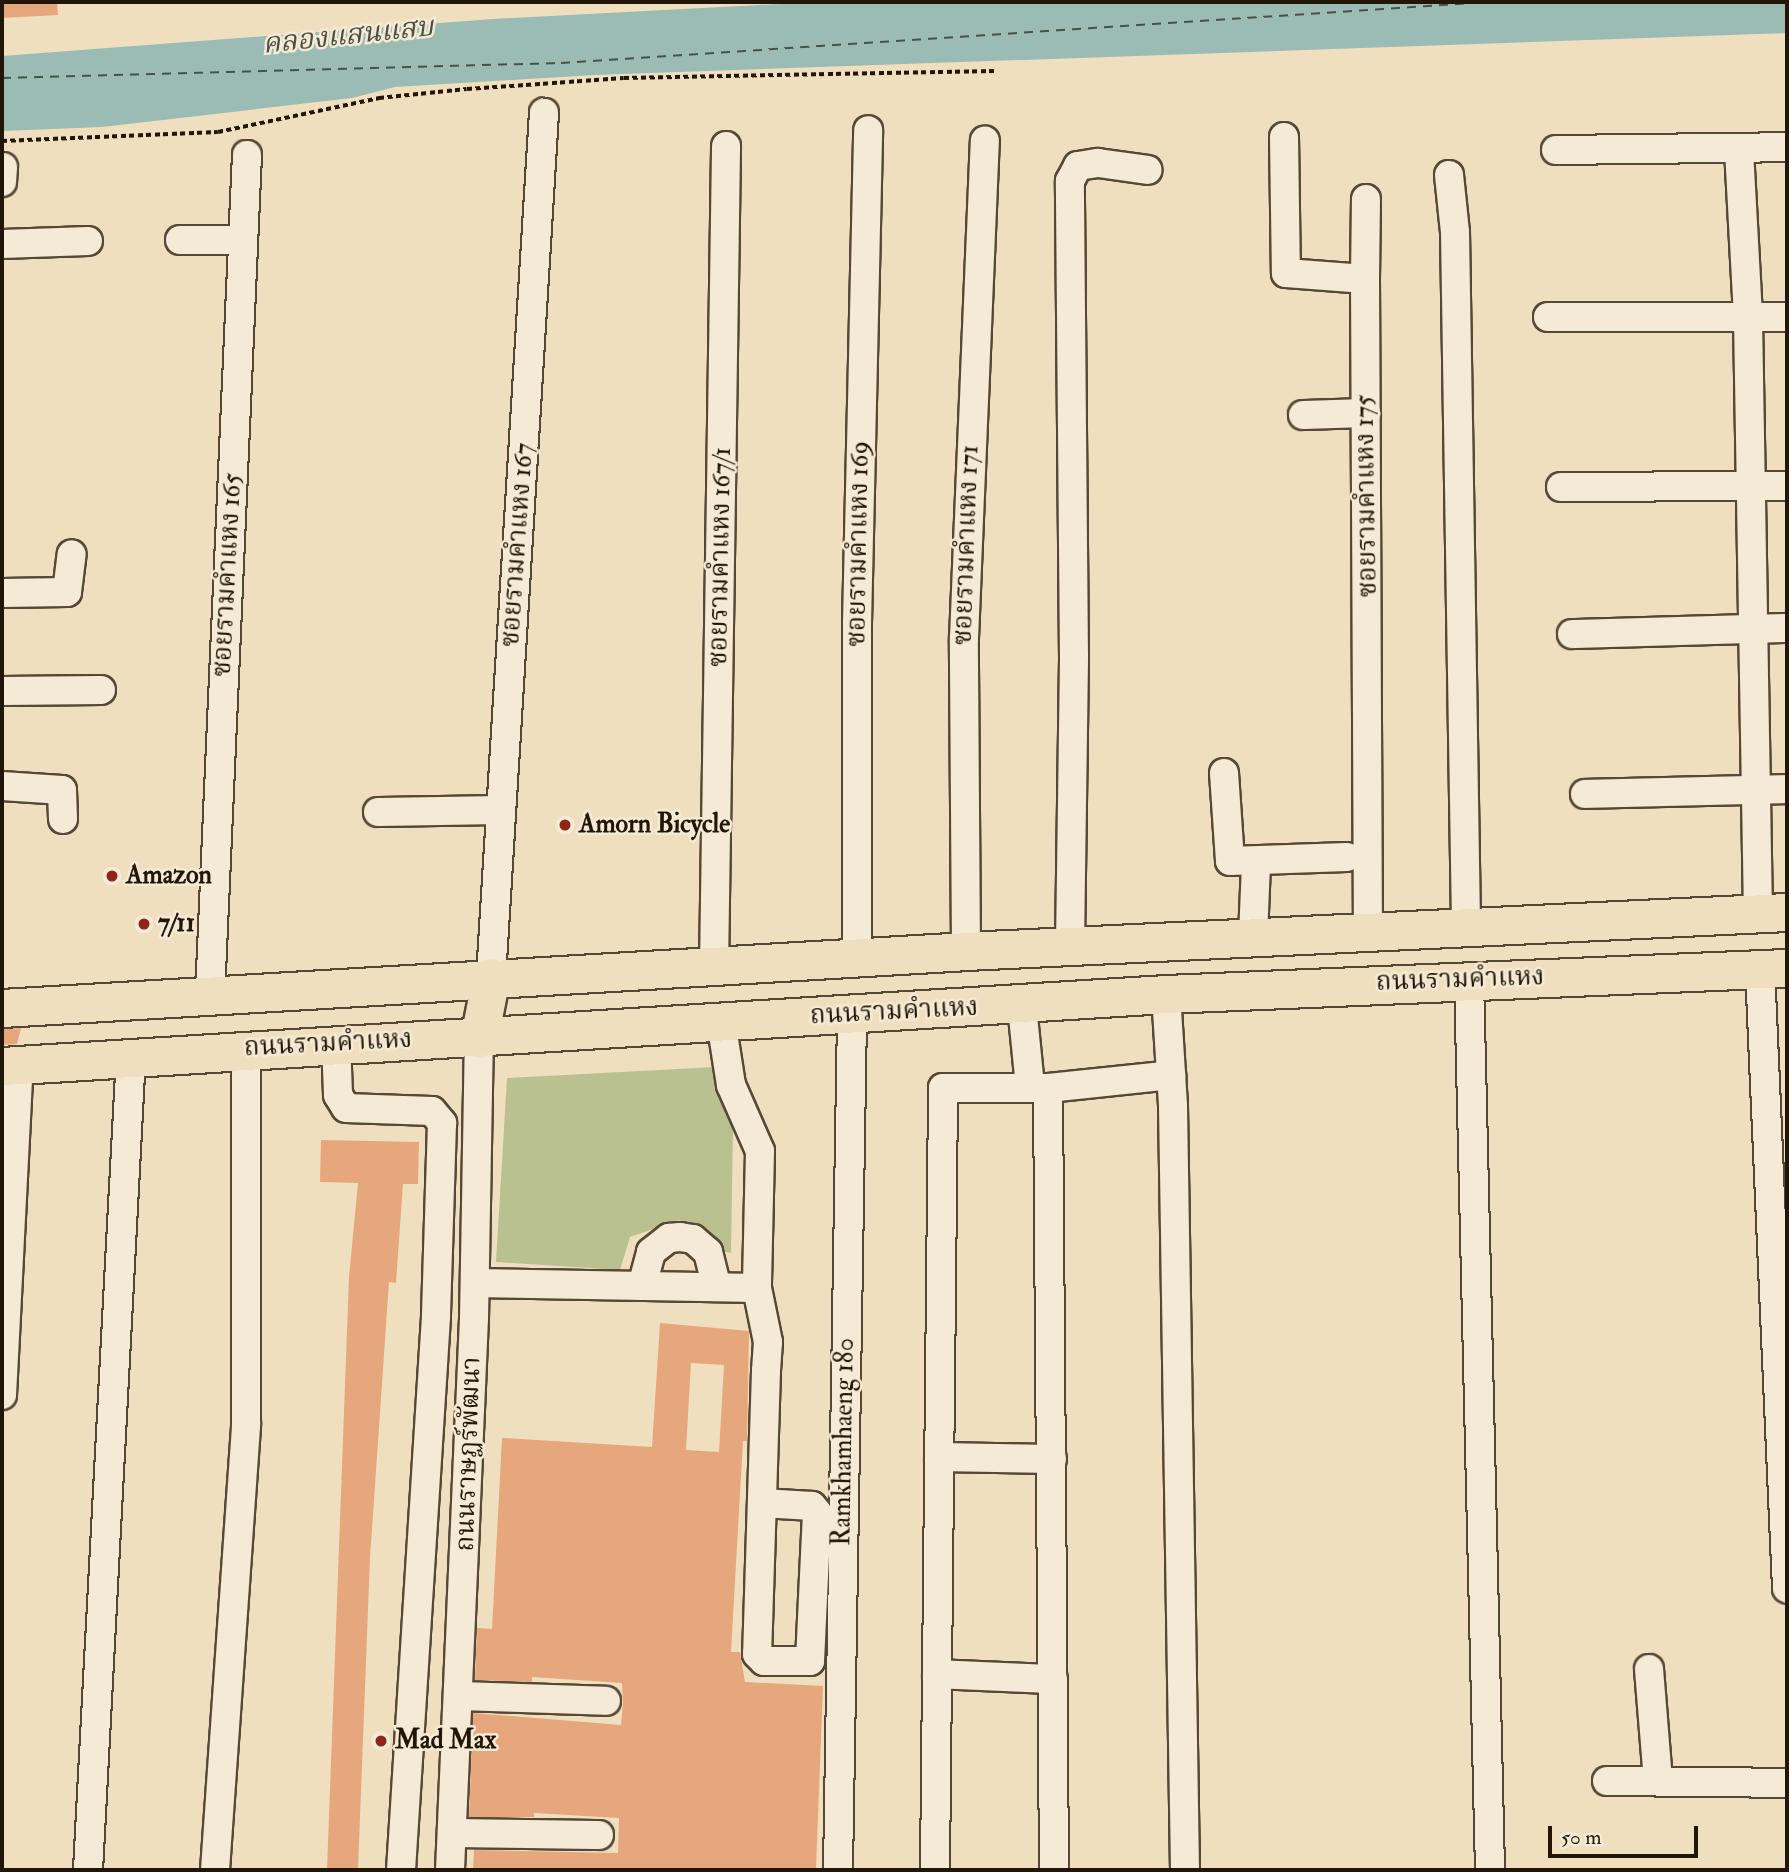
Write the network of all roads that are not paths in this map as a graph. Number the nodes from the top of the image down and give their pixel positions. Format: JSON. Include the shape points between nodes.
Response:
{"nodes":[{"id":1,"x":544,"y":113,"type":"dead end"},
{"id":2,"x":868,"y":130,"type":"dead end"},
{"id":3,"x":1284,"y":137,"type":"dead end"},
{"id":4,"x":985,"y":139,"type":"dead end"},
{"id":5,"x":726,"y":146,"type":"dead end"},
{"id":6,"x":1787,"y":147,"type":"edge"},
{"id":7,"x":1556,"y":150,"type":"dead end"},
{"id":8,"x":1739,"y":150,"type":"junction"},
{"id":9,"x":247,"y":155,"type":"dead end"},
{"id":10,"x":3,"y":167,"type":"edge"},
{"id":11,"x":1148,"y":170,"type":"dead end"},
{"id":12,"x":1449,"y":175,"type":"dead end"},
{"id":13,"x":2,"y":182,"type":"edge"},
{"id":14,"x":1366,"y":198,"type":"dead end"},
{"id":15,"x":180,"y":240,"type":"dead end"},
{"id":16,"x":243,"y":240,"type":"junction"},
{"id":17,"x":88,"y":241,"type":"dead end"},
{"id":18,"x":2,"y":244,"type":"edge"},
{"id":19,"x":1365,"y":279,"type":"junction"},
{"id":20,"x":1548,"y":317,"type":"dead end"},
{"id":21,"x":1787,"y":317,"type":"edge"},
{"id":22,"x":1748,"y":318,"type":"junction"},
{"id":23,"x":1366,"y":413,"type":"junction"},
{"id":24,"x":1303,"y":415,"type":"dead end"},
{"id":25,"x":1787,"y":486,"type":"edge"},
{"id":26,"x":1561,"y":487,"type":"dead end"},
{"id":27,"x":1750,"y":487,"type":"junction"},
{"id":28,"x":72,"y":554,"type":"dead end"},
{"id":29,"x":2,"y":593,"type":"edge"},
{"id":30,"x":1787,"y":628,"type":"edge"},
{"id":31,"x":1752,"y":629,"type":"junction"},
{"id":32,"x":1572,"y":634,"type":"dead end"},
{"id":33,"x":101,"y":690,"type":"dead end"},
{"id":34,"x":2,"y":691,"type":"edge"},
{"id":35,"x":1224,"y":773,"type":"dead end"},
{"id":36,"x":2,"y":786,"type":"edge"},
{"id":37,"x":1758,"y":789,"type":"junction"},
{"id":38,"x":1787,"y":789,"type":"edge"},
{"id":39,"x":1586,"y":794,"type":"dead end"},
{"id":40,"x":501,"y":810,"type":"junction"},
{"id":41,"x":378,"y":812,"type":"dead end"},
{"id":42,"x":63,"y":819,"type":"dead end"},
{"id":43,"x":1347,"y":857,"type":"dead end"},
{"id":44,"x":1256,"y":863,"type":"junction"},
{"id":45,"x":1776,"y":913,"type":"edge"},
{"id":46,"x":1704,"y":916,"type":"junction"},
{"id":47,"x":1466,"y":924,"type":"junction"},
{"id":48,"x":1368,"y":929,"type":"junction"},
{"id":49,"x":1253,"y":936,"type":"junction"},
{"id":50,"x":1069,"y":946,"type":"junction"},
{"id":51,"x":966,"y":951,"type":"junction"},
{"id":52,"x":858,"y":957,"type":"junction"},
{"id":53,"x":714,"y":968,"type":"junction"},
{"id":54,"x":1777,"y":969,"type":"edge"},
{"id":55,"x":1712,"y":971,"type":"junction"},
{"id":56,"x":491,"y":977,"type":"junction"},
{"id":57,"x":1469,"y":979,"type":"junction"},
{"id":58,"x":1166,"y":994,"type":"junction"},
{"id":59,"x":210,"y":995,"type":"junction"},
{"id":60,"x":1022,"y":1006,"type":"junction"},
{"id":61,"x":2,"y":1008,"type":"edge"},
{"id":62,"x":852,"y":1014,"type":"junction"},
{"id":63,"x":721,"y":1021,"type":"junction"},
{"id":64,"x":480,"y":1038,"type":"junction"},
{"id":65,"x":336,"y":1042,"type":"junction"},
{"id":66,"x":246,"y":1047,"type":"junction"},
{"id":67,"x":131,"y":1055,"type":"junction"},
{"id":68,"x":10,"y":1065,"type":"edge"},
{"id":69,"x":1171,"y":1075,"type":"junction"},
{"id":70,"x":1039,"y":1087,"type":"junction"},
{"id":71,"x":475,"y":1283,"type":"junction"},
{"id":72,"x":642,"y":1286,"type":"junction"},
{"id":73,"x":718,"y":1287,"type":"junction"},
{"id":74,"x":757,"y":1287,"type":"junction"},
{"id":75,"x":436,"y":1318,"type":"junction"},
{"id":76,"x":474,"y":1320,"type":"junction"},
{"id":77,"x":2,"y":1395,"type":"edge"},
{"id":78,"x":939,"y":1457,"type":"junction"},
{"id":79,"x":1052,"y":1459,"type":"junction"},
{"id":80,"x":762,"y":1503,"type":"junction"},
{"id":81,"x":1787,"y":1588,"type":"edge"},
{"id":82,"x":1649,"y":1669,"type":"dead end"},
{"id":83,"x":937,"y":1674,"type":"junction"},
{"id":84,"x":1053,"y":1679,"type":"junction"},
{"id":85,"x":459,"y":1696,"type":"junction"},
{"id":86,"x":606,"y":1702,"type":"dead end"},
{"id":87,"x":1607,"y":1780,"type":"dead end"},
{"id":88,"x":1658,"y":1781,"type":"junction"},
{"id":89,"x":1787,"y":1783,"type":"edge"},
{"id":90,"x":452,"y":1833,"type":"junction"},
{"id":91,"x":599,"y":1835,"type":"dead end"},
{"id":92,"x":88,"y":1870,"type":"edge"},
{"id":93,"x":215,"y":1870,"type":"edge"},
{"id":94,"x":401,"y":1870,"type":"edge"},
{"id":95,"x":450,"y":1870,"type":"edge"},
{"id":96,"x":838,"y":1870,"type":"edge"},
{"id":97,"x":935,"y":1870,"type":"edge"},
{"id":98,"x":1054,"y":1870,"type":"edge"},
{"id":99,"x":1185,"y":1870,"type":"edge"},
{"id":100,"x":1490,"y":1870,"type":"edge"}],
"edges":[{"from":1,"to":40,"type":"street","name":"ซอยรามคำแหง 167"},
{"from":2,"to":52,"type":"street","name":"ซอยรามคำแหง 169","via":[[857,623]]},
{"from":3,"to":19,"type":"street","via":[[1286,273]]},
{"from":4,"to":51,"type":"street","name":"ซอยรามคำแหง 171","via":[[964,638]]},
{"from":5,"to":53,"type":"street","name":"ซอยรามคำแหง 167/1"},
{"from":6,"to":8,"type":"street"},
{"from":7,"to":8,"type":"street"},
{"from":8,"to":22,"type":"street"},
{"from":9,"to":16,"type":"street","name":"ซอยรามคำแหง 165"},
{"from":10,"to":13,"type":"street"},
{"from":11,"to":50,"type":"street","via":[[1098,163],[1078,166],[1070,181],[1074,658]]},
{"from":12,"to":47,"type":"street","via":[[1455,232]]},
{"from":14,"to":19,"type":"street","name":"ซอยรามคำแหง 175"},
{"from":15,"to":16,"type":"street"},
{"from":16,"to":59,"type":"street","name":"ซอยรามคำแหง 165"},
{"from":17,"to":18,"type":"street"},
{"from":19,"to":23,"type":"street","name":"ซอยรามคำแหง 175"},
{"from":20,"to":22,"type":"street"},
{"from":21,"to":22,"type":"street"},
{"from":22,"to":27,"type":"street"},
{"from":23,"to":24,"type":"street"},
{"from":23,"to":48,"type":"street","name":"ซอยรามคำแหง 175"},
{"from":25,"to":27,"type":"street"},
{"from":26,"to":27,"type":"street"},
{"from":27,"to":31,"type":"street"},
{"from":28,"to":29,"type":"street","via":[[67,592]]},
{"from":30,"to":31,"type":"street"},
{"from":31,"to":32,"type":"street"},
{"from":31,"to":37,"type":"street"},
{"from":33,"to":34,"type":"street"},
{"from":35,"to":44,"type":"street","via":[[1226,853],[1230,861]]},
{"from":36,"to":42,"type":"street","via":[[62,790]]},
{"from":37,"to":38,"type":"street"},
{"from":37,"to":39,"type":"street"},
{"from":37,"to":45,"type":"street"},
{"from":40,"to":41,"type":"street"},
{"from":40,"to":56,"type":"street","name":"ซอยรามคำแหง 167"},
{"from":43,"to":44,"type":"street"},
{"from":44,"to":49,"type":"street"},
{"from":45,"to":46,"type":"main road","name":"ถนนรามคำแหง"},
{"from":45,"to":54,"type":"main road","via":[[1769,932]]},
{"from":46,"to":47,"type":"main road","name":"ถนนรามคำแหง"},
{"from":46,"to":55,"type":"main road","via":[[1722,935],[1724,951]]},
{"from":47,"to":48,"type":"main road","name":"ถนนรามคำแหง"},
{"from":48,"to":49,"type":"main road","name":"ถนนรามคำแหง"},
{"from":49,"to":50,"type":"main road","name":"ถนนรามคำแหง"},
{"from":50,"to":51,"type":"main road","name":"ถนนรามคำแหง"},
{"from":51,"to":52,"type":"main road","name":"ถนนรามคำแหง"},
{"from":52,"to":53,"type":"main road","name":"ถนนรามคำแหง"},
{"from":53,"to":56,"type":"main road","name":"ถนนรามคำแหง"},
{"from":54,"to":55,"type":"main road","name":"ถนนรามคำแหง"},
{"from":54,"to":81,"type":"street"},
{"from":55,"to":57,"type":"main road","name":"ถนนรามคำแหง"},
{"from":56,"to":59,"type":"main road","name":"ถนนรามคำแหง"},
{"from":56,"to":64,"type":"main road"},
{"from":57,"to":58,"type":"main road","name":"ถนนรามคำแหง"},
{"from":57,"to":100,"type":"street"},
{"from":58,"to":60,"type":"main road","name":"ถนนรามคำแหง"},
{"from":58,"to":69,"type":"street"},
{"from":59,"to":61,"type":"main road","name":"ถนนรามคำแหง"},
{"from":60,"to":62,"type":"main road","name":"ถนนรามคำแหง"},
{"from":60,"to":70,"type":"street"},
{"from":62,"to":63,"type":"main road","name":"ถนนรามคำแหง"},
{"from":62,"to":96,"type":"street","name":"Ramkhamhaeng 180"},
{"from":63,"to":64,"type":"main road","name":"ถนนรามคำแหง"},
{"from":63,"to":74,"type":"street","via":[[731,1084],[760,1151]]},
{"from":64,"to":65,"type":"main road","name":"ถนนรามคำแหง"},
{"from":64,"to":71,"type":"street","name":"ถนนราษฏร์พัฒนา"},
{"from":65,"to":66,"type":"main road","name":"ถนนรามคำแหง"},
{"from":65,"to":75,"type":"street","via":[[338,1095],[345,1108],[432,1111],[442,1123]]},
{"from":66,"to":67,"type":"main road","name":"ถนนรามคำแหง"},
{"from":66,"to":93,"type":"street","via":[[246,1425]]},
{"from":67,"to":68,"type":"main road","name":"ถนนรามคำแหง"},
{"from":67,"to":92,"type":"street"},
{"from":68,"to":77,"type":"street"},
{"from":69,"to":70,"type":"street"},
{"from":69,"to":99,"type":"street"},
{"from":70,"to":78,"type":"street","via":[[943,1088]]},
{"from":70,"to":79,"type":"street"},
{"from":71,"to":72,"type":"street"},
{"from":71,"to":76,"type":"street","name":"ถนนราษฏร์พัฒนา"},
{"from":72,"to":73,"type":"street"},
{"from":72,"to":73,"type":"street","via":[[651,1252],[680,1237],[693,1239],[708,1252]]},
{"from":73,"to":74,"type":"street"},
{"from":74,"to":80,"type":"street","via":[[768,1342]]},
{"from":75,"to":76,"type":"street"},
{"from":75,"to":94,"type":"street"},
{"from":76,"to":85,"type":"street","name":"ถนนราษฏร์พัฒนา"},
{"from":78,"to":79,"type":"street"},
{"from":78,"to":83,"type":"street"},
{"from":79,"to":84,"type":"street"},
{"from":80,"to":80,"type":"street","via":[[757,1654],[764,1661],[810,1661],[817,1512],[812,1506]]},
{"from":82,"to":88,"type":"street"},
{"from":83,"to":84,"type":"street"},
{"from":83,"to":97,"type":"street"},
{"from":84,"to":98,"type":"street"},
{"from":85,"to":86,"type":"street"},
{"from":85,"to":90,"type":"street","name":"ถนนราษฏร์พัฒนา"},
{"from":87,"to":88,"type":"street"},
{"from":88,"to":89,"type":"street"},
{"from":90,"to":91,"type":"street"},
{"from":90,"to":95,"type":"street","name":"ถนนราษฏร์พัฒนา"}]}
